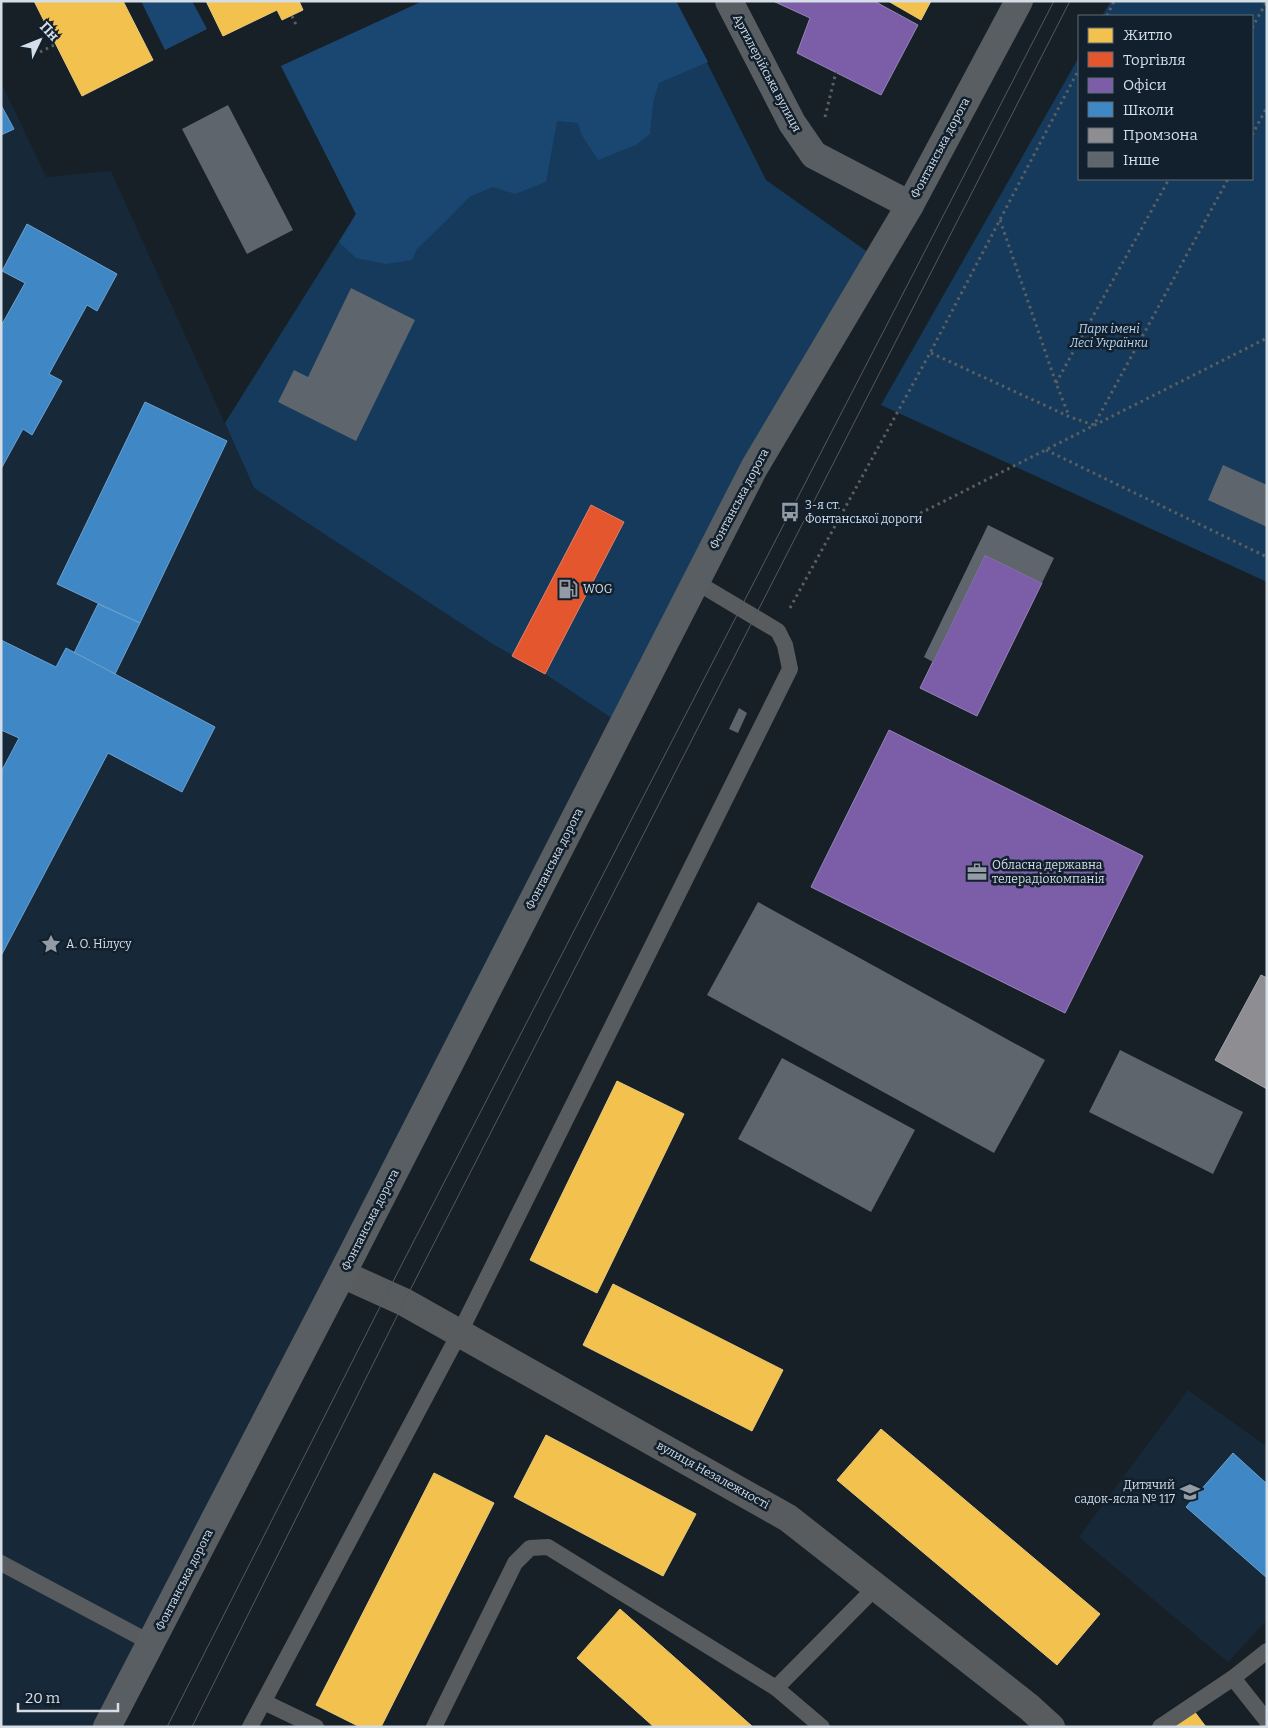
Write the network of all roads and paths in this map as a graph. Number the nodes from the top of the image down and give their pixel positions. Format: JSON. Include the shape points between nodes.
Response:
{"nodes":[{"id":1,"x":729,"y":1,"type":"edge"},
{"id":2,"x":1019,"y":1,"type":"edge"},
{"id":3,"x":1114,"y":1,"type":"edge"},
{"id":4,"x":1267,"y":1,"type":"edge"},
{"id":5,"x":1107,"y":15,"type":"edge"},
{"id":6,"x":292,"y":16,"type":"dead end"},
{"id":7,"x":1253,"y":26,"type":"edge"},
{"id":8,"x":297,"y":27,"type":"dead end"},
{"id":9,"x":56,"y":44,"type":"dead end"},
{"id":10,"x":40,"y":52,"type":"dead end"},
{"id":11,"x":1078,"y":71,"type":"edge"},
{"id":12,"x":836,"y":72,"type":"dead end"},
{"id":13,"x":1267,"y":108,"type":"edge"},
{"id":14,"x":823,"y":126,"type":"dead end"},
{"id":15,"x":1253,"y":133,"type":"edge"},
{"id":16,"x":1168,"y":180,"type":"edge"},
{"id":17,"x":1227,"y":180,"type":"edge"},
{"id":18,"x":910,"y":205,"type":"junction"},
{"id":19,"x":1000,"y":220,"type":"junction"},
{"id":20,"x":1267,"y":338,"type":"edge"},
{"id":21,"x":930,"y":353,"type":"junction"},
{"id":22,"x":1056,"y":383,"type":"junction"},
{"id":23,"x":1070,"y":417,"type":"junction"},
{"id":24,"x":1094,"y":426,"type":"junction"},
{"id":25,"x":1045,"y":450,"type":"junction"},
{"id":26,"x":897,"y":525,"type":"dead end"},
{"id":27,"x":1267,"y":557,"type":"edge"},
{"id":28,"x":696,"y":582,"type":"junction"},
{"id":29,"x":778,"y":631,"type":"junction"},
{"id":30,"x":342,"y":1274,"type":"junction"},
{"id":31,"x":460,"y":1332,"type":"junction"},
{"id":32,"x":1,"y":1564,"type":"edge"},
{"id":33,"x":876,"y":1586,"type":"junction"},
{"id":34,"x":151,"y":1643,"type":"junction"},
{"id":35,"x":1267,"y":1651,"type":"edge"},
{"id":36,"x":1233,"y":1678,"type":"junction"},
{"id":37,"x":776,"y":1688,"type":"junction"},
{"id":38,"x":264,"y":1702,"type":"junction"},
{"id":39,"x":1267,"y":1720,"type":"edge"},
{"id":40,"x":107,"y":1727,"type":"edge"},
{"id":41,"x":250,"y":1727,"type":"edge"},
{"id":42,"x":316,"y":1727,"type":"edge"},
{"id":43,"x":434,"y":1727,"type":"edge"},
{"id":44,"x":822,"y":1727,"type":"edge"},
{"id":45,"x":1051,"y":1727,"type":"edge"},
{"id":46,"x":1160,"y":1727,"type":"edge"}],
"edges":[{"from":1,"to":18,"type":"main road","name":"Артилерійська вулиця","via":[[792,123],[814,155]]},
{"from":2,"to":18,"type":"main road","name":"Фонтанська дорога"},
{"from":3,"to":5,"type":"path"},
{"from":4,"to":7,"type":"path"},
{"from":6,"to":8,"type":"path"},
{"from":9,"to":10,"type":"path"},
{"from":11,"to":19,"type":"path"},
{"from":12,"to":14,"type":"path"},
{"from":13,"to":15,"type":"path"},
{"from":16,"to":22,"type":"path"},
{"from":17,"to":24,"type":"path"},
{"from":18,"to":28,"type":"main road","name":"Фонтанська дорога","via":[[759,460]]},
{"from":19,"to":21,"type":"path"},
{"from":19,"to":22,"type":"path"},
{"from":20,"to":24,"type":"path"},
{"from":21,"to":23,"type":"path"},
{"from":21,"to":29,"type":"path"},
{"from":22,"to":23,"type":"path"},
{"from":23,"to":24,"type":"path"},
{"from":24,"to":25,"type":"path"},
{"from":25,"to":26,"type":"path"},
{"from":25,"to":27,"type":"path"},
{"from":28,"to":29,"type":"lane"},
{"from":28,"to":30,"type":"main road","name":"Фонтанська дорога"},
{"from":29,"to":31,"type":"lane","via":[[790,669]]},
{"from":30,"to":31,"type":"street","name":"вулиця Незалежності"},
{"from":30,"to":34,"type":"main road","name":"Фонтанська дорога"},
{"from":31,"to":33,"type":"street","name":"вулиця Незалежності","via":[[788,1518]]},
{"from":31,"to":38,"type":"lane"},
{"from":32,"to":34,"type":"lane"},
{"from":33,"to":37,"type":"lane"},
{"from":33,"to":45,"type":"street","name":"вулиця Незалежності"},
{"from":34,"to":40,"type":"main road","name":"Фонтанська дорога"},
{"from":35,"to":36,"type":"lane"},
{"from":36,"to":39,"type":"lane"},
{"from":36,"to":46,"type":"lane"},
{"from":37,"to":43,"type":"lane","via":[[548,1546],[530,1548],[515,1563]]},
{"from":37,"to":44,"type":"lane"},
{"from":38,"to":41,"type":"lane"},
{"from":38,"to":42,"type":"lane"}]}
